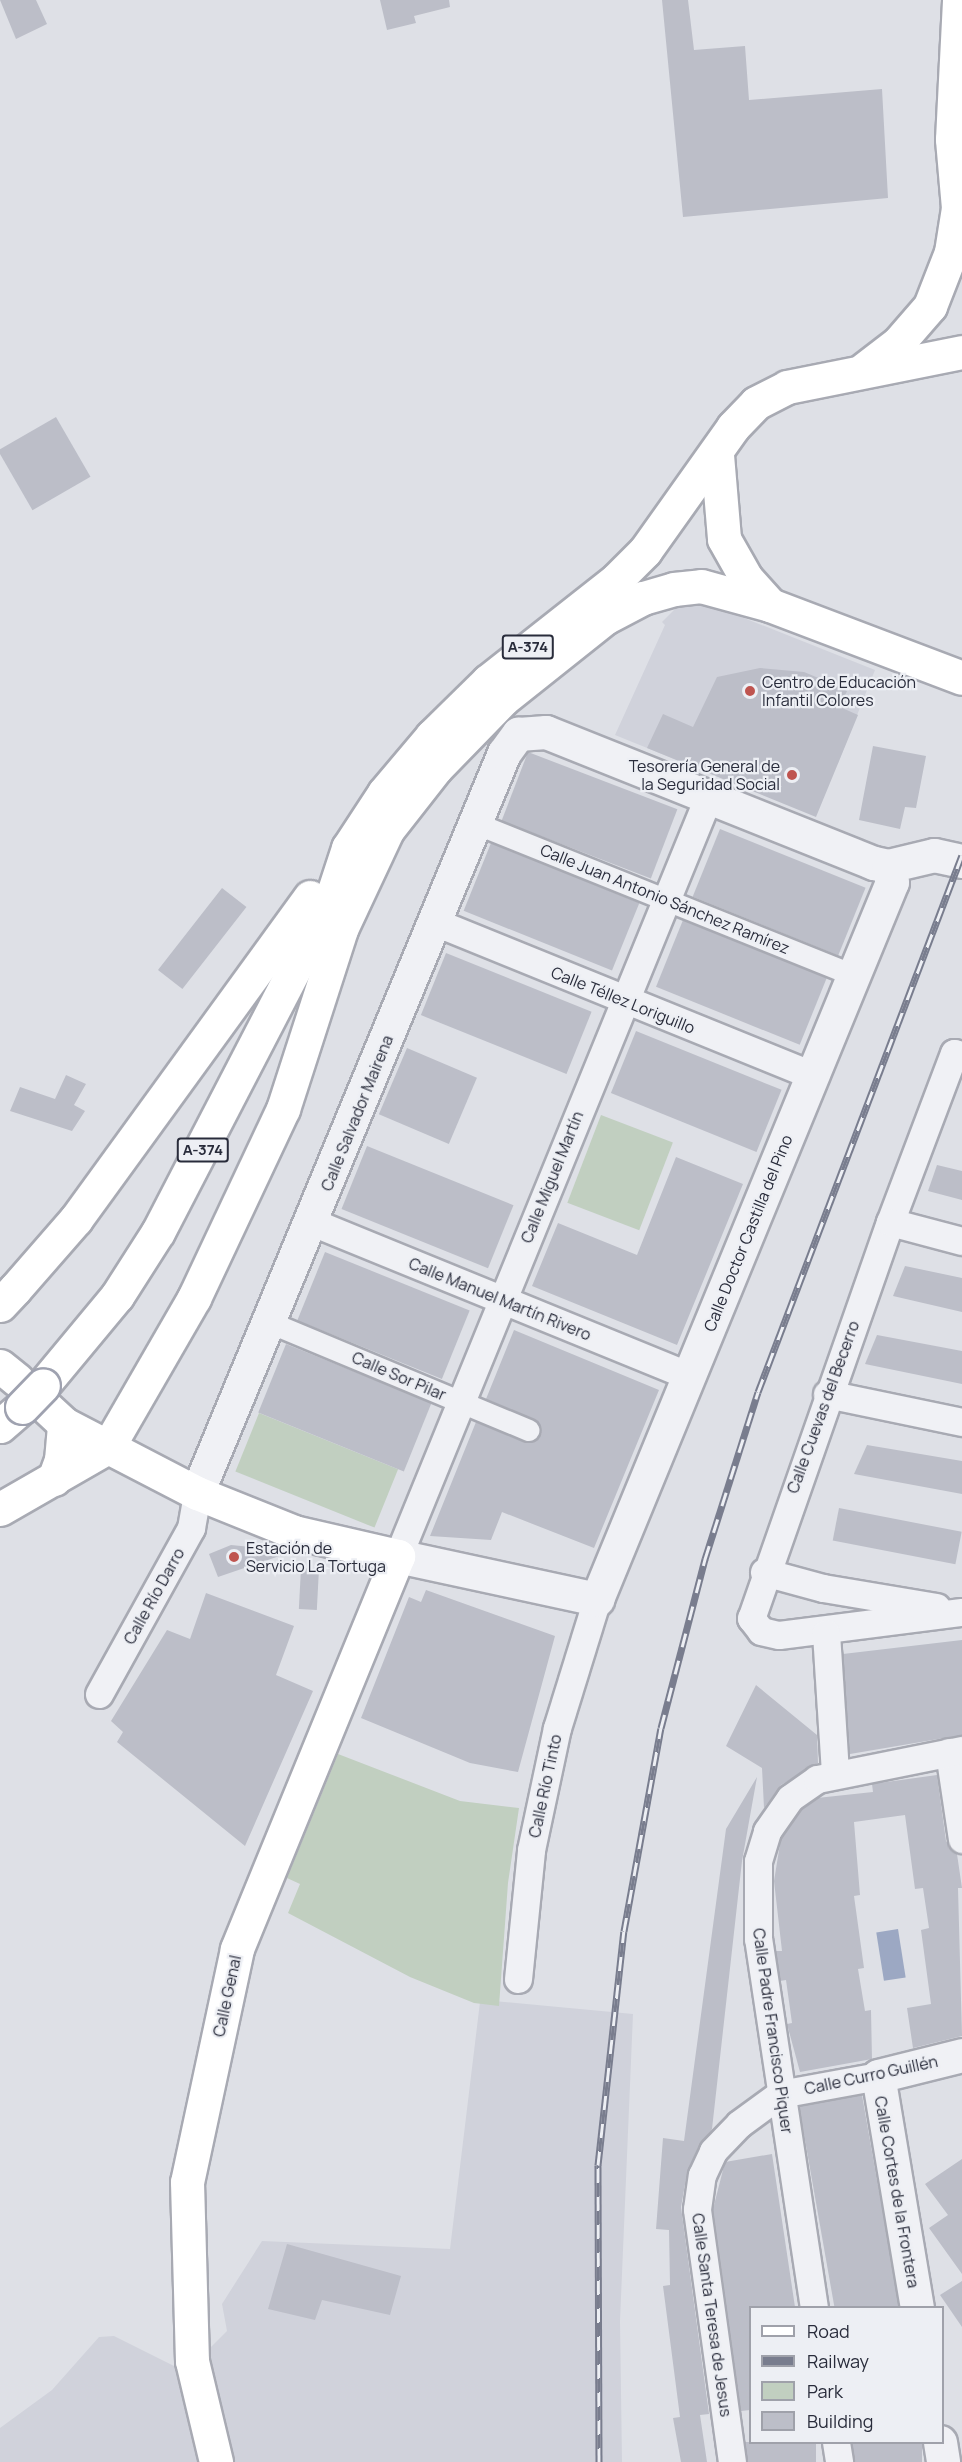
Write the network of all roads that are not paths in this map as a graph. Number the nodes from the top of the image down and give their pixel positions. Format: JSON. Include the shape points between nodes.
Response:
{"nodes":[{"id":1,"x":959,"y":0,"type":"edge"},
{"id":2,"x":960,"y":212,"type":"edge"},
{"id":3,"x":962,"y":352,"type":"edge"},
{"id":4,"x":864,"y":369,"type":"junction"},
{"id":5,"x":717,"y":455,"type":"junction"},
{"id":6,"x":770,"y":605,"type":"junction"},
{"id":7,"x":962,"y":678,"type":"edge"},
{"id":8,"x":708,"y":798,"type":"junction"},
{"id":9,"x":475,"y":823,"type":"junction"},
{"id":10,"x":387,"y":831,"type":"junction"},
{"id":11,"x":348,"y":848,"type":"junction"},
{"id":12,"x":962,"y":861,"type":"edge"},
{"id":13,"x":888,"y":866,"type":"junction"},
{"id":14,"x":332,"y":897,"type":"junction"},
{"id":15,"x":666,"y":898,"type":"junction"},
{"id":16,"x":435,"y":922,"type":"junction"},
{"id":17,"x":854,"y":975,"type":"junction"},
{"id":18,"x":624,"y":1000,"type":"junction"},
{"id":19,"x":958,"y":1054,"type":"edge"},
{"id":20,"x":812,"y":1075,"type":"junction"},
{"id":21,"x":312,"y":1222,"type":"junction"},
{"id":22,"x":890,"y":1222,"type":"junction"},
{"id":23,"x":962,"y":1241,"type":"edge"},
{"id":24,"x":8,"y":1297,"type":"edge"},
{"id":25,"x":503,"y":1300,"type":"junction"},
{"id":26,"x":269,"y":1322,"type":"junction"},
{"id":27,"x":689,"y":1376,"type":"junction"},
{"id":28,"x":827,"y":1394,"type":"junction"},
{"id":29,"x":27,"y":1399,"type":"edge"},
{"id":30,"x":462,"y":1402,"type":"junction"},
{"id":31,"x":962,"y":1422,"type":"edge"},
{"id":32,"x":528,"y":1430,"type":"dead end"},
{"id":33,"x":108,"y":1447,"type":"junction"},
{"id":34,"x":54,"y":1479,"type":"junction"},
{"id":35,"x":197,"y":1493,"type":"junction"},
{"id":36,"x":0,"y":1509,"type":"edge"},
{"id":37,"x":398,"y":1556,"type":"junction"},
{"id":38,"x":764,"y":1572,"type":"junction"},
{"id":39,"x":597,"y":1599,"type":"junction"},
{"id":40,"x":962,"y":1611,"type":"edge"},
{"id":41,"x":826,"y":1633,"type":"junction"},
{"id":42,"x":99,"y":1694,"type":"dead end"},
{"id":43,"x":956,"y":1751,"type":"edge"},
{"id":44,"x":835,"y":1774,"type":"junction"},
{"id":45,"x":962,"y":1839,"type":"edge"},
{"id":46,"x":518,"y":1979,"type":"dead end"},
{"id":47,"x":962,"y":2055,"type":"edge"},
{"id":48,"x":878,"y":2076,"type":"junction"},
{"id":49,"x":780,"y":2094,"type":"junction"},
{"id":50,"x":814,"y":2306,"type":"edge"},
{"id":51,"x":917,"y":2306,"type":"edge"},
{"id":52,"x":836,"y":2444,"type":"edge"},
{"id":53,"x":940,"y":2444,"type":"edge"},
{"id":54,"x":216,"y":2462,"type":"edge"},
{"id":55,"x":732,"y":2462,"type":"edge"},
{"id":56,"x":839,"y":2462,"type":"edge"},
{"id":57,"x":943,"y":2462,"type":"edge"}],
"edges":[{"from":1,"to":2,"type":"main road","via":[[952,139]]},
{"from":2,"to":4,"type":"main road","via":[[951,252],[930,306],[898,343]]},
{"from":3,"to":4,"type":"main road"},
{"from":4,"to":5,"type":"main road","via":[[787,387],[756,403],[734,427]]},
{"from":5,"to":6,"type":"main road","via":[[724,539],[746,578]]},
{"from":5,"to":11,"type":"main road","number":"A-374","via":[[645,551],[617,579],[542,634],[432,736],[384,793]]},
{"from":6,"to":7,"type":"main road"},
{"from":6,"to":10,"type":"main road","number":"A-374","via":[[701,586],[643,598],[605,618],[503,699],[436,768]]},
{"from":8,"to":9,"type":"street","name":"Calle Salvador Mairena","via":[[546,732],[518,734],[504,753]]},
{"from":8,"to":13,"type":"street"},
{"from":8,"to":15,"type":"street","name":"Calle Miguel Martín"},
{"from":9,"to":15,"type":"street","name":"Calle Juan Antonio Sánchez Ramírez"},
{"from":9,"to":16,"type":"street","name":"Calle Salvador Mairena"},
{"from":10,"to":14,"type":"main road","number":"A-374"},
{"from":10,"to":33,"type":"main road","via":[[341,929],[283,1109],[254,1179],[194,1298]]},
{"from":11,"to":14,"type":"main road","number":"A-374"},
{"from":11,"to":24,"type":"main road","via":[[76,1219]]},
{"from":12,"to":13,"type":"street","via":[[934,855]]},
{"from":13,"to":17,"type":"street","name":"Calle Doctor Castilla del Pino","via":[[892,882]]},
{"from":14,"to":29,"type":"main road","number":"A-374","via":[[158,1232],[117,1296]]},
{"from":15,"to":17,"type":"street","name":"Calle Juan Antonio Sánchez Ramírez"},
{"from":15,"to":18,"type":"street","name":"Calle Miguel Martín"},
{"from":16,"to":18,"type":"street","name":"Calle Téllez Loriguillo"},
{"from":16,"to":21,"type":"street","name":"Calle Salvador Mairena"},
{"from":17,"to":20,"type":"street","name":"Calle Doctor Castilla del Pino"},
{"from":18,"to":20,"type":"street","name":"Calle Téllez Loriguillo"},
{"from":18,"to":25,"type":"street","name":"Calle Miguel Martín"},
{"from":19,"to":22,"type":"street","name":"Calle Cuevas del Becerro"},
{"from":20,"to":27,"type":"street","name":"Calle Doctor Castilla del Pino"},
{"from":21,"to":25,"type":"street","name":"Calle Manuel Martín Rivero"},
{"from":21,"to":26,"type":"street","name":"Calle Salvador Mairena"},
{"from":22,"to":23,"type":"street"},
{"from":22,"to":28,"type":"street","name":"Calle Cuevas del Becerro"},
{"from":25,"to":27,"type":"street","name":"Calle Manuel Martín Rivero"},
{"from":25,"to":30,"type":"street","name":"Calle Miguel Martín"},
{"from":26,"to":30,"type":"street","name":"Calle Sor Pilar"},
{"from":26,"to":35,"type":"street","name":"Calle Salvador Mairena"},
{"from":27,"to":39,"type":"street","name":"Calle Doctor Castilla del Pino"},
{"from":28,"to":31,"type":"street"},
{"from":28,"to":38,"type":"street","name":"Calle Cuevas del Becerro"},
{"from":29,"to":33,"type":"main road"},
{"from":29,"to":34,"type":"main road","via":[[61,1460]]},
{"from":30,"to":32,"type":"street","name":"Calle Sor Pilar"},
{"from":30,"to":37,"type":"street","name":"Calle Miguel Martín"},
{"from":33,"to":34,"type":"main road"},
{"from":33,"to":35,"type":"main road"},
{"from":34,"to":36,"type":"main road"},
{"from":35,"to":37,"type":"main road","via":[[294,1532]]},
{"from":35,"to":42,"type":"street","name":"Calle Río Darro","via":[[191,1528]]},
{"from":37,"to":39,"type":"street"},
{"from":37,"to":54,"type":"main road","name":"Calle Genal","via":[[237,1949],[187,2182],[192,2361]]},
{"from":38,"to":40,"type":"street","via":[[897,1603]]},
{"from":38,"to":41,"type":"street","name":"Calle Cuevas del Becerro","via":[[751,1618],[761,1631]]},
{"from":39,"to":46,"type":"street","name":"Calle Río Tinto","via":[[557,1728],[531,1850]]},
{"from":40,"to":41,"type":"street"},
{"from":41,"to":44,"type":"street"},
{"from":43,"to":44,"type":"street","name":"Calle Padre Francisco Piquer"},
{"from":43,"to":45,"type":"street"},
{"from":44,"to":49,"type":"street","name":"Calle Padre Francisco Piquer","via":[[790,1798],[767,1831],[758,1861],[758,1939]]},
{"from":47,"to":48,"type":"street","name":"Calle Curro Guillén"},
{"from":48,"to":49,"type":"street","name":"Calle Curro Guillén"},
{"from":48,"to":51,"type":"street","name":"Calle Cortes de la Frontera"},
{"from":49,"to":50,"type":"street","name":"Calle Padre Francisco Piquer"},
{"from":49,"to":55,"type":"street","name":"Calle Santa Teresa de Jesus","via":[[739,2124],[713,2151],[702,2175],[699,2198]]},
{"from":52,"to":56,"type":"street"},
{"from":53,"to":57,"type":"street"}]}
